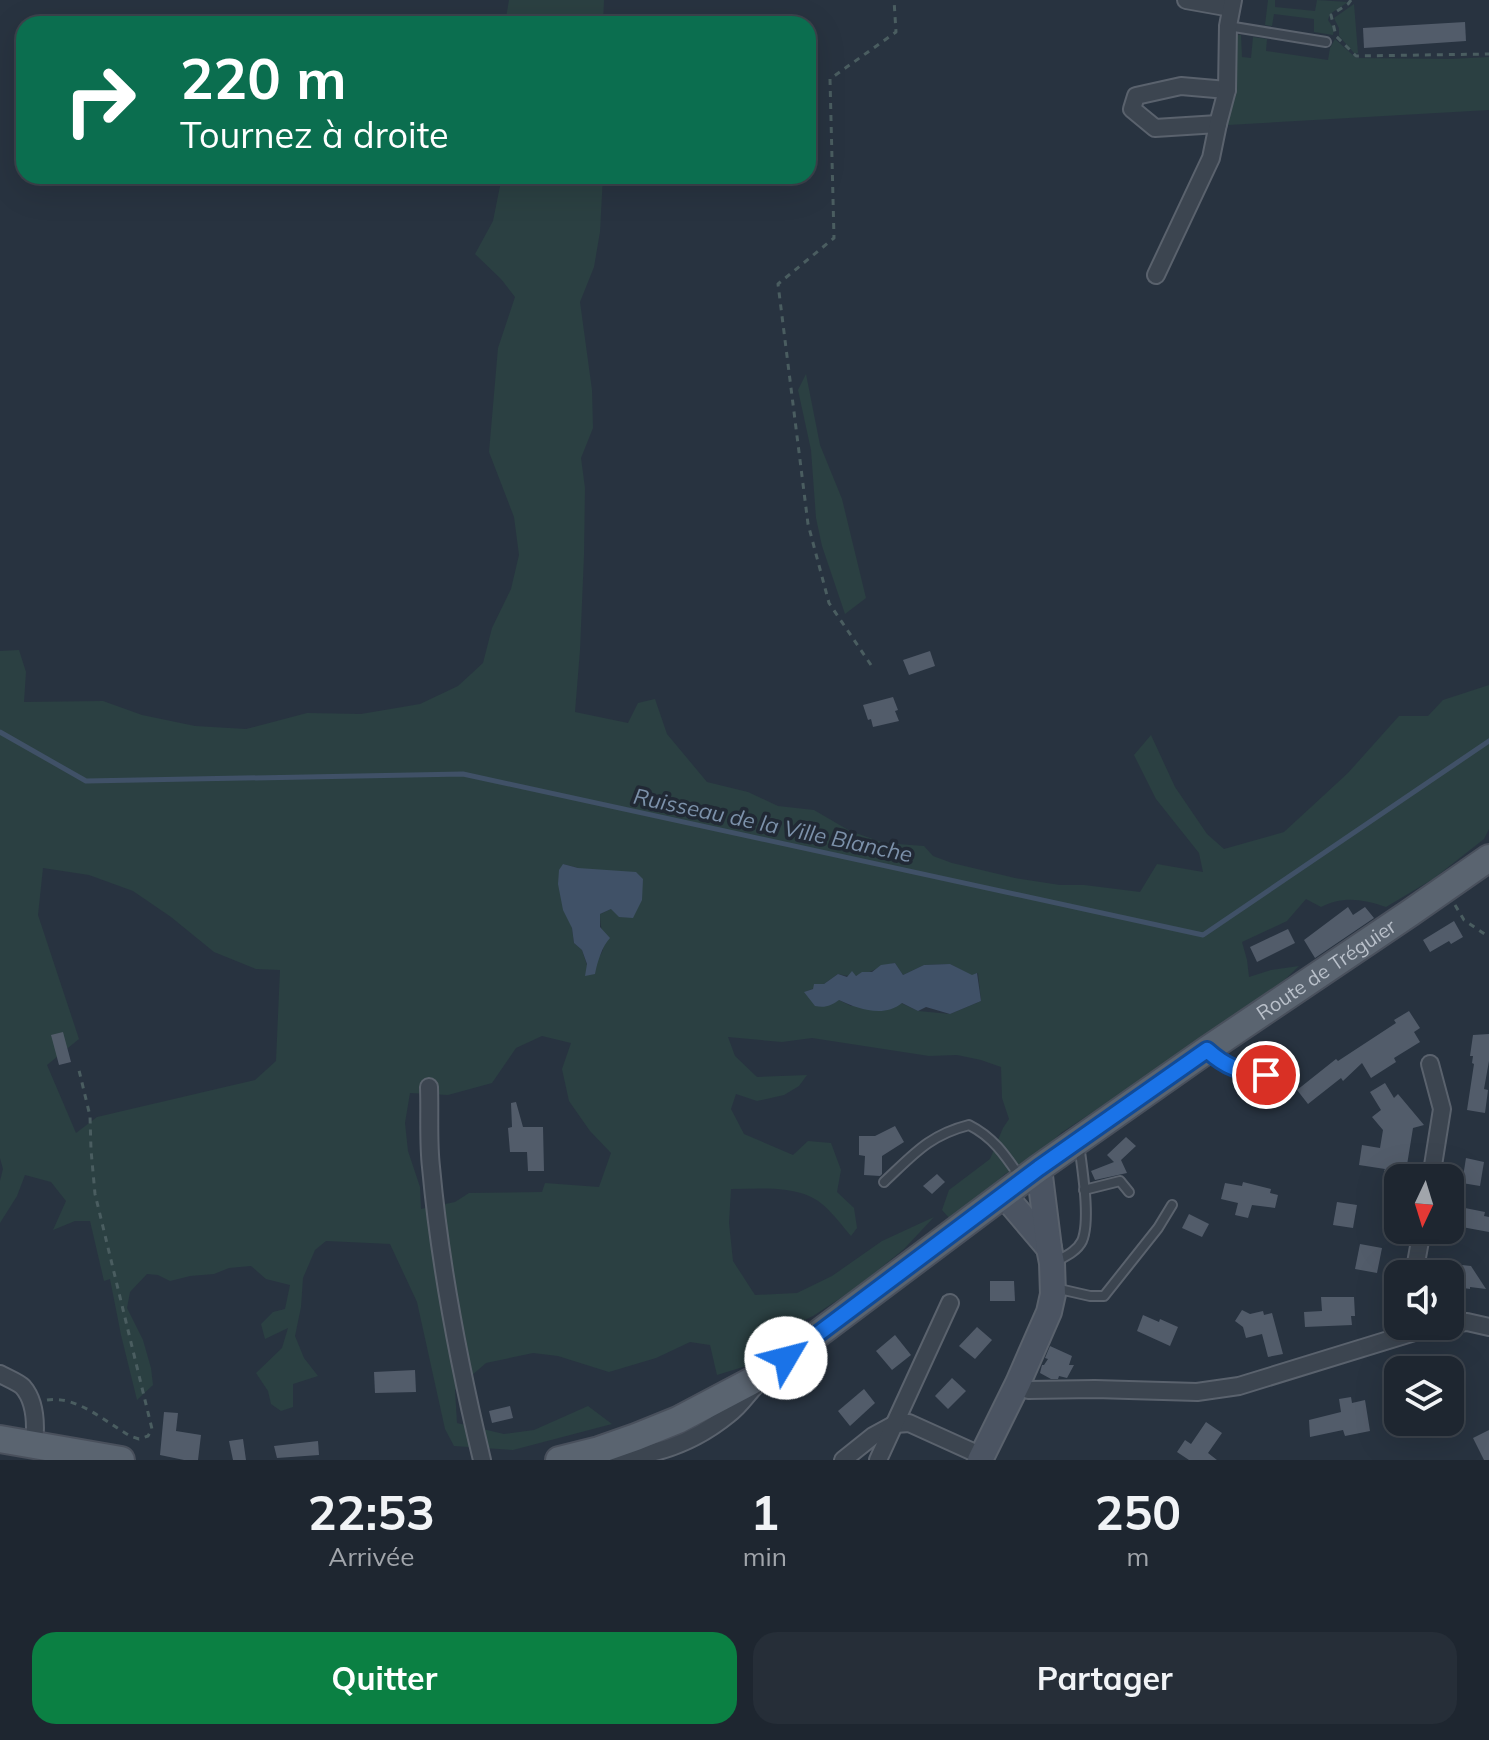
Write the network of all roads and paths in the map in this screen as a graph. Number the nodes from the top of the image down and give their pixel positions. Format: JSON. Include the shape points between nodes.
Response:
{"nodes":[{"id":1,"x":894,"y":0,"type":"edge"},
{"id":2,"x":1186,"y":0,"type":"edge"},
{"id":3,"x":1351,"y":0,"type":"edge"},
{"id":4,"x":1232,"y":4,"type":"edge"},
{"id":5,"x":1228,"y":26,"type":"junction"},
{"id":6,"x":1326,"y":42,"type":"dead end"},
{"id":7,"x":1489,"y":54,"type":"edge"},
{"id":8,"x":1227,"y":90,"type":"junction"},
{"id":9,"x":1218,"y":124,"type":"junction"},
{"id":10,"x":1156,"y":275,"type":"dead end"},
{"id":11,"x":871,"y":665,"type":"dead end"},
{"id":12,"x":1489,"y":858,"type":"edge"},
{"id":13,"x":1446,"y":889,"type":"junction"},
{"id":14,"x":1489,"y":937,"type":"edge"},
{"id":15,"x":1207,"y":1050,"type":"junction"},
{"id":16,"x":1430,"y":1064,"type":"dead end"},
{"id":17,"x":78,"y":1066,"type":"dead end"},
{"id":18,"x":1283,"y":1078,"type":"dead end"},
{"id":19,"x":429,"y":1087,"type":"dead end"},
{"id":20,"x":1079,"y":1141,"type":"junction"},
{"id":21,"x":1433,"y":1164,"type":"edge"},
{"id":22,"x":1022,"y":1181,"type":"junction"},
{"id":23,"x":884,"y":1182,"type":"dead end"},
{"id":24,"x":1084,"y":1190,"type":"junction"},
{"id":25,"x":1129,"y":1192,"type":"dead end"},
{"id":26,"x":1172,"y":1205,"type":"dead end"},
{"id":27,"x":1051,"y":1256,"type":"junction"},
{"id":28,"x":1053,"y":1288,"type":"junction"},
{"id":29,"x":950,"y":1303,"type":"dead end"},
{"id":30,"x":1464,"y":1322,"type":"edge"},
{"id":31,"x":1489,"y":1327,"type":"edge"},
{"id":32,"x":1384,"y":1340,"type":"edge"},
{"id":33,"x":0,"y":1374,"type":"edge"},
{"id":34,"x":1018,"y":1383,"type":"junction"},
{"id":35,"x":33,"y":1407,"type":"junction"},
{"id":36,"x":895,"y":1424,"type":"junction"},
{"id":37,"x":0,"y":1439,"type":"edge"},
{"id":38,"x":42,"y":1450,"type":"edge"},
{"id":39,"x":566,"y":1458,"type":"edge"},
{"id":40,"x":981,"y":1458,"type":"edge"},
{"id":41,"x":121,"y":1460,"type":"edge"},
{"id":42,"x":482,"y":1460,"type":"edge"},
{"id":43,"x":843,"y":1460,"type":"edge"},
{"id":44,"x":878,"y":1460,"type":"edge"}],
"edges":[{"from":1,"to":11,"type":"path","via":[[896,32],[830,79],[834,238],[778,284],[808,524],[829,603]]},
{"from":2,"to":4,"type":"street"},
{"from":3,"to":7,"type":"path","via":[[1331,15],[1336,36],[1356,56]]},
{"from":4,"to":5,"type":"street"},
{"from":5,"to":6,"type":"lane"},
{"from":5,"to":8,"type":"street"},
{"from":8,"to":9,"type":"street"},
{"from":8,"to":9,"type":"street","via":[[1181,86],[1136,96],[1132,109],[1155,128]]},
{"from":9,"to":10,"type":"street","via":[[1211,158]]},
{"from":12,"to":13,"type":"main road","name":"Route de Tréguier"},
{"from":13,"to":14,"type":"path","via":[[1464,920]]},
{"from":13,"to":15,"type":"main road","name":"Route de Tréguier"},
{"from":15,"to":18,"type":"lane","via":[[1224,1065]]},
{"from":15,"to":20,"type":"main road","name":"Route de Tréguier"},
{"from":16,"to":21,"type":"street","via":[[1442,1109]]},
{"from":17,"to":35,"type":"path","via":[[90,1116],[95,1194],[152,1429],[139,1439],[58,1398]]},
{"from":19,"to":42,"type":"street","via":[[431,1165],[445,1282]]},
{"from":20,"to":22,"type":"main road","name":"Route de Tréguier"},
{"from":20,"to":24,"type":"lane"},
{"from":22,"to":23,"type":"lane","via":[[1003,1152],[969,1125],[923,1146]]},
{"from":22,"to":27,"type":"street"},
{"from":22,"to":27,"type":"street"},
{"from":22,"to":39,"type":"main road","name":"Route de Tréguier","via":[[763,1375],[678,1420]]},
{"from":24,"to":25,"type":"lane","via":[[1120,1181]]},
{"from":24,"to":27,"type":"lane","via":[[1081,1244],[1072,1253]]},
{"from":26,"to":28,"type":"lane","via":[[1104,1296]]},
{"from":27,"to":28,"type":"street"},
{"from":28,"to":34,"type":"street","via":[[1049,1312]]},
{"from":29,"to":36,"type":"street"},
{"from":30,"to":31,"type":"street"},
{"from":32,"to":34,"type":"street","via":[[1251,1383],[1197,1392],[1028,1390]]},
{"from":33,"to":35,"type":"street","via":[[22,1387]]},
{"from":34,"to":40,"type":"street"},
{"from":35,"to":38,"type":"street"},
{"from":36,"to":40,"type":"street","via":[[909,1423]]},
{"from":36,"to":43,"type":"street"},
{"from":36,"to":44,"type":"street"},
{"from":37,"to":38,"type":"main road"},
{"from":38,"to":41,"type":"main road"}]}
